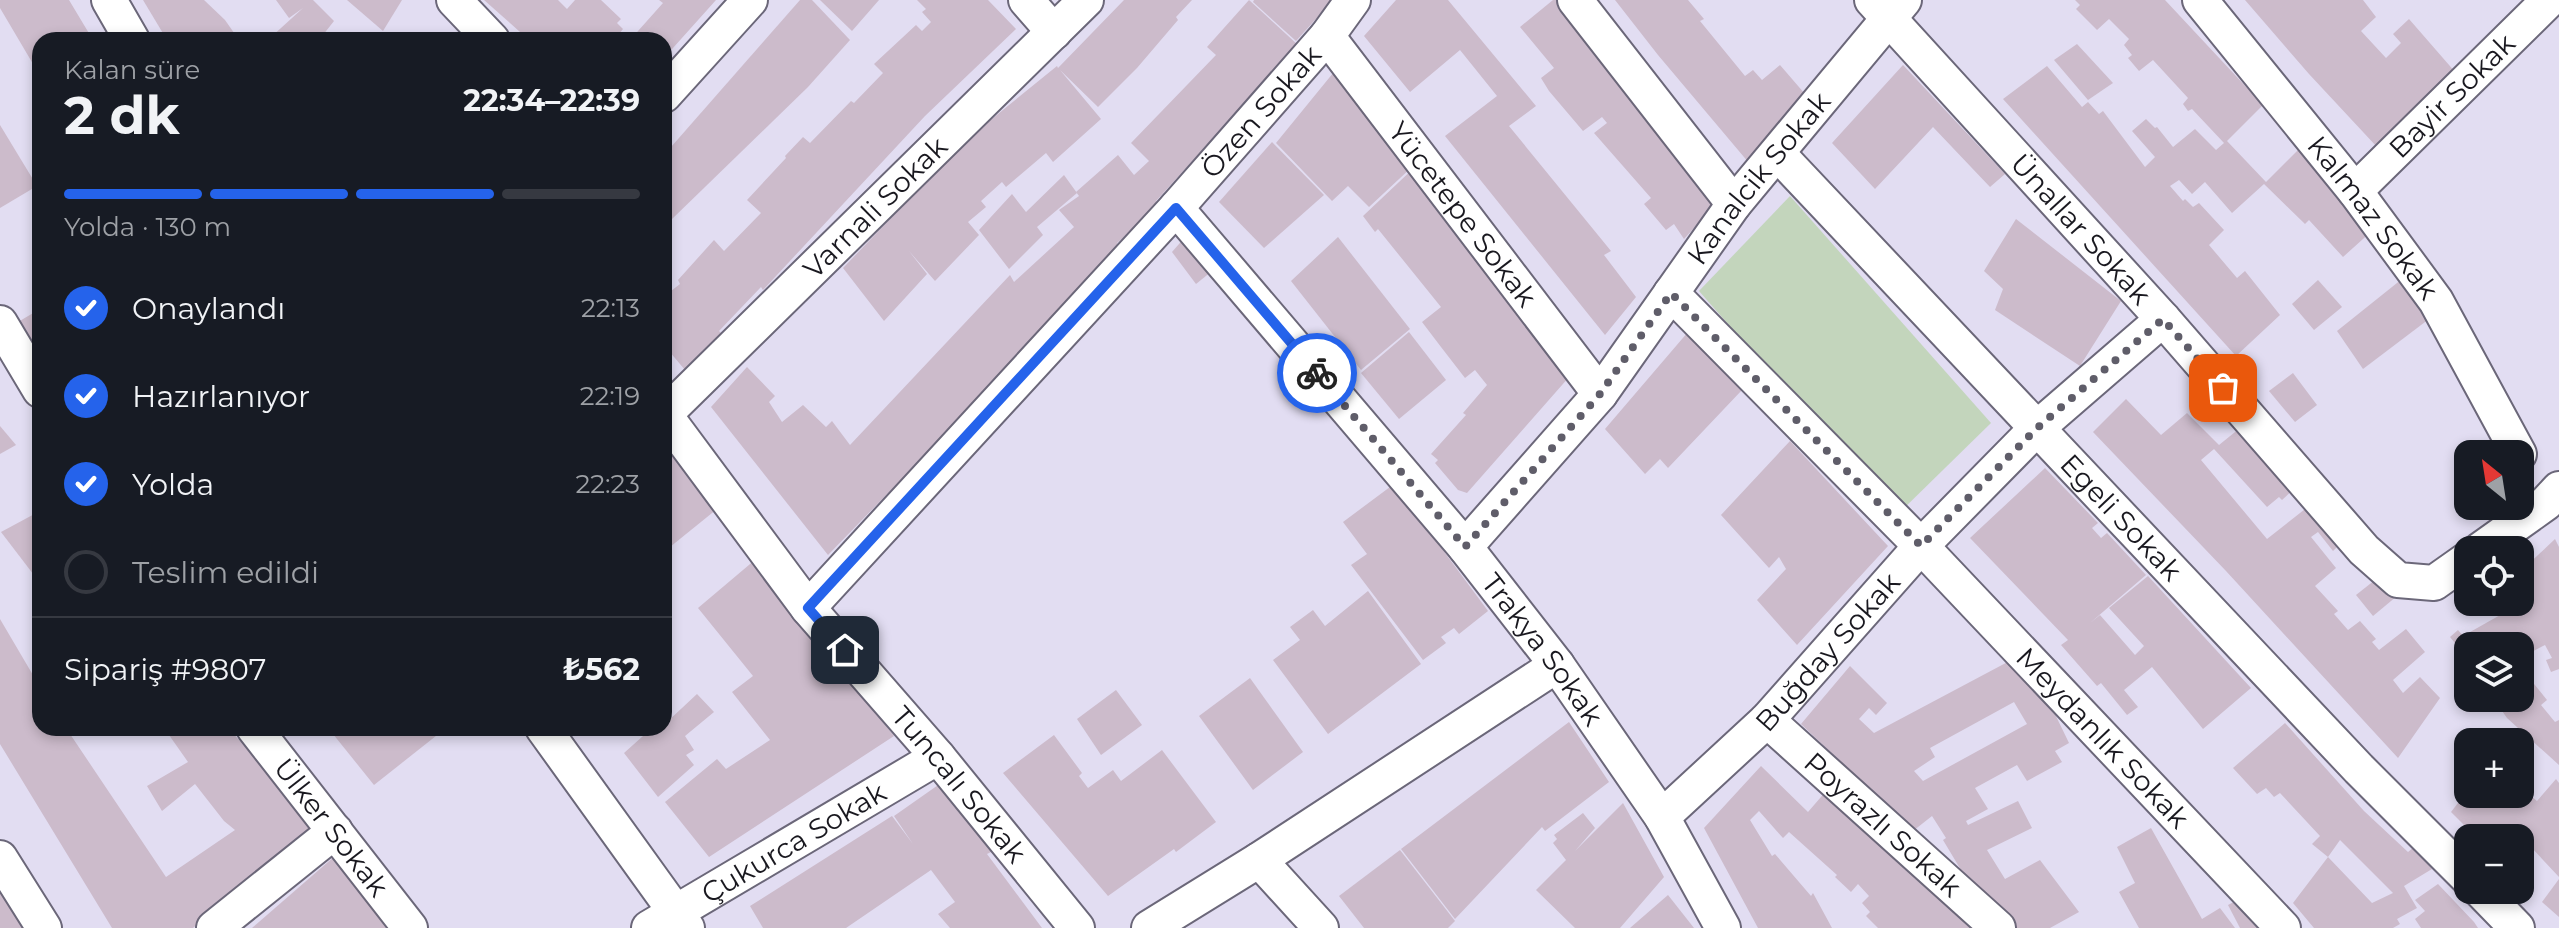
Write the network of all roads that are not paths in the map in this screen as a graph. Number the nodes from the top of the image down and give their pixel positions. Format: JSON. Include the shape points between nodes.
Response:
{"nodes":[{"id":1,"x":109,"y":0,"type":"edge"},
{"id":2,"x":454,"y":0,"type":"edge"},
{"id":3,"x":750,"y":0,"type":"edge"},
{"id":4,"x":1026,"y":0,"type":"edge"},
{"id":5,"x":1086,"y":0,"type":"edge"},
{"id":6,"x":1353,"y":0,"type":"edge"},
{"id":7,"x":1575,"y":0,"type":"edge"},
{"id":8,"x":2200,"y":0,"type":"edge"},
{"id":9,"x":2535,"y":5,"type":"edge"},
{"id":10,"x":1888,"y":6,"type":"edge"},
{"id":11,"x":127,"y":32,"type":"edge"},
{"id":12,"x":484,"y":32,"type":"edge"},
{"id":13,"x":1054,"y":32,"type":"junction"},
{"id":14,"x":1327,"y":36,"type":"junction"},
{"id":15,"x":672,"y":86,"type":"edge"},
{"id":16,"x":1778,"y":154,"type":"junction"},
{"id":17,"x":2355,"y":191,"type":"junction"},
{"id":18,"x":1734,"y":204,"type":"junction"},
{"id":19,"x":1176,"y":208,"type":"junction"},
{"id":20,"x":1671,"y":293,"type":"junction"},
{"id":21,"x":2163,"y":319,"type":"junction"},
{"id":22,"x":1,"y":326,"type":"edge"},
{"id":23,"x":32,"y":377,"type":"edge"},
{"id":24,"x":1600,"y":394,"type":"junction"},
{"id":25,"x":672,"y":407,"type":"edge"},
{"id":26,"x":672,"y":426,"type":"edge"},
{"id":27,"x":2036,"y":429,"type":"junction"},
{"id":28,"x":2512,"y":440,"type":"edge"},
{"id":29,"x":2534,"y":475,"type":"edge"},
{"id":30,"x":2555,"y":506,"type":"edge"},
{"id":31,"x":2504,"y":536,"type":"edge"},
{"id":32,"x":1921,"y":546,"type":"junction"},
{"id":33,"x":1465,"y":547,"type":"junction"},
{"id":34,"x":2454,"y":569,"type":"edge"},
{"id":35,"x":808,"y":608,"type":"junction"},
{"id":36,"x":1557,"y":665,"type":"junction"},
{"id":37,"x":1767,"y":720,"type":"junction"},
{"id":38,"x":260,"y":736,"type":"edge"},
{"id":39,"x":548,"y":736,"type":"edge"},
{"id":40,"x":938,"y":757,"type":"junction"},
{"id":41,"x":1662,"y":817,"type":"junction"},
{"id":42,"x":335,"y":831,"type":"junction"},
{"id":43,"x":0,"y":858,"type":"edge"},
{"id":44,"x":1259,"y":860,"type":"junction"},
{"id":45,"x":2454,"y":864,"type":"edge"},
{"id":46,"x":2494,"y":904,"type":"edge"},
{"id":47,"x":671,"y":923,"type":"edge"},
{"id":48,"x":44,"y":928,"type":"edge"},
{"id":49,"x":214,"y":928,"type":"edge"},
{"id":50,"x":410,"y":928,"type":"edge"},
{"id":51,"x":1077,"y":928,"type":"edge"},
{"id":52,"x":1149,"y":928,"type":"edge"},
{"id":53,"x":1321,"y":928,"type":"edge"},
{"id":54,"x":1723,"y":928,"type":"edge"},
{"id":55,"x":1998,"y":928,"type":"edge"},
{"id":56,"x":2283,"y":928,"type":"edge"},
{"id":57,"x":2517,"y":928,"type":"edge"}],
"edges":[{"from":1,"to":11,"type":"street"},
{"from":2,"to":12,"type":"street"},
{"from":3,"to":15,"type":"street"},
{"from":4,"to":13,"type":"street"},
{"from":5,"to":13,"type":"street","name":"Varnali Sokak"},
{"from":6,"to":14,"type":"street","name":"Özen Sokak"},
{"from":7,"to":18,"type":"street"},
{"from":8,"to":17,"type":"street","name":"Kalmaz Sokak"},
{"from":9,"to":17,"type":"street","name":"Bayir Sokak"},
{"from":10,"to":16,"type":"street","name":"Kanalcik Sokak"},
{"from":10,"to":21,"type":"street","name":"Ünallar Sokak"},
{"from":13,"to":25,"type":"street","name":"Varnali Sokak"},
{"from":14,"to":19,"type":"street","name":"Özen Sokak"},
{"from":14,"to":24,"type":"street","name":"Yücetepe Sokak"},
{"from":16,"to":18,"type":"street","name":"Kanalcik Sokak"},
{"from":16,"to":27,"type":"street","name":"Egeli Sokak"},
{"from":17,"to":28,"type":"street","name":"Kalmaz Sokak","via":[[2436,301]]},
{"from":18,"to":20,"type":"street","name":"Kanalcik Sokak"},
{"from":19,"to":33,"type":"street","name":"Trakya Sokak"},
{"from":19,"to":35,"type":"street","name":"Özen Sokak"},
{"from":20,"to":24,"type":"street","name":"Kanalcik Sokak"},
{"from":20,"to":32,"type":"street","name":"Meydanlık Sokak"},
{"from":21,"to":27,"type":"street","name":"Buğday Sokak"},
{"from":21,"to":34,"type":"street","name":"Ünallar Sokak","via":[[2364,550],[2398,580],[2434,583]]},
{"from":22,"to":23,"type":"street"},
{"from":24,"to":33,"type":"street","name":"Kanalcik Sokak"},
{"from":26,"to":35,"type":"street","name":"Tuncalı Sokak"},
{"from":27,"to":32,"type":"street","name":"Buğday Sokak"},
{"from":27,"to":45,"type":"street","name":"Egeli Sokak"},
{"from":29,"to":30,"type":"street","name":"Kalmaz Sokak"},
{"from":30,"to":31,"type":"street"},
{"from":32,"to":37,"type":"street","name":"Buğday Sokak"},
{"from":32,"to":56,"type":"street","name":"Meydanlık Sokak"},
{"from":33,"to":36,"type":"street","name":"Trakya Sokak"},
{"from":35,"to":40,"type":"street","name":"Tuncalı Sokak"},
{"from":36,"to":41,"type":"street","name":"Trakya Sokak"},
{"from":36,"to":44,"type":"street"},
{"from":37,"to":41,"type":"street","name":"Buğday Sokak"},
{"from":37,"to":55,"type":"street","name":"Poyrazlı Sokak"},
{"from":38,"to":42,"type":"street","name":"Ülker Sokak"},
{"from":39,"to":47,"type":"street"},
{"from":40,"to":47,"type":"street","name":"Çukurca Sokak"},
{"from":40,"to":51,"type":"street","name":"Tuncalı Sokak"},
{"from":41,"to":54,"type":"street","name":"Trakya Sokak"},
{"from":42,"to":49,"type":"street"},
{"from":42,"to":50,"type":"street","name":"Ülker Sokak"},
{"from":43,"to":48,"type":"street"},
{"from":44,"to":52,"type":"street"},
{"from":44,"to":53,"type":"street"},
{"from":46,"to":57,"type":"street"}]}
